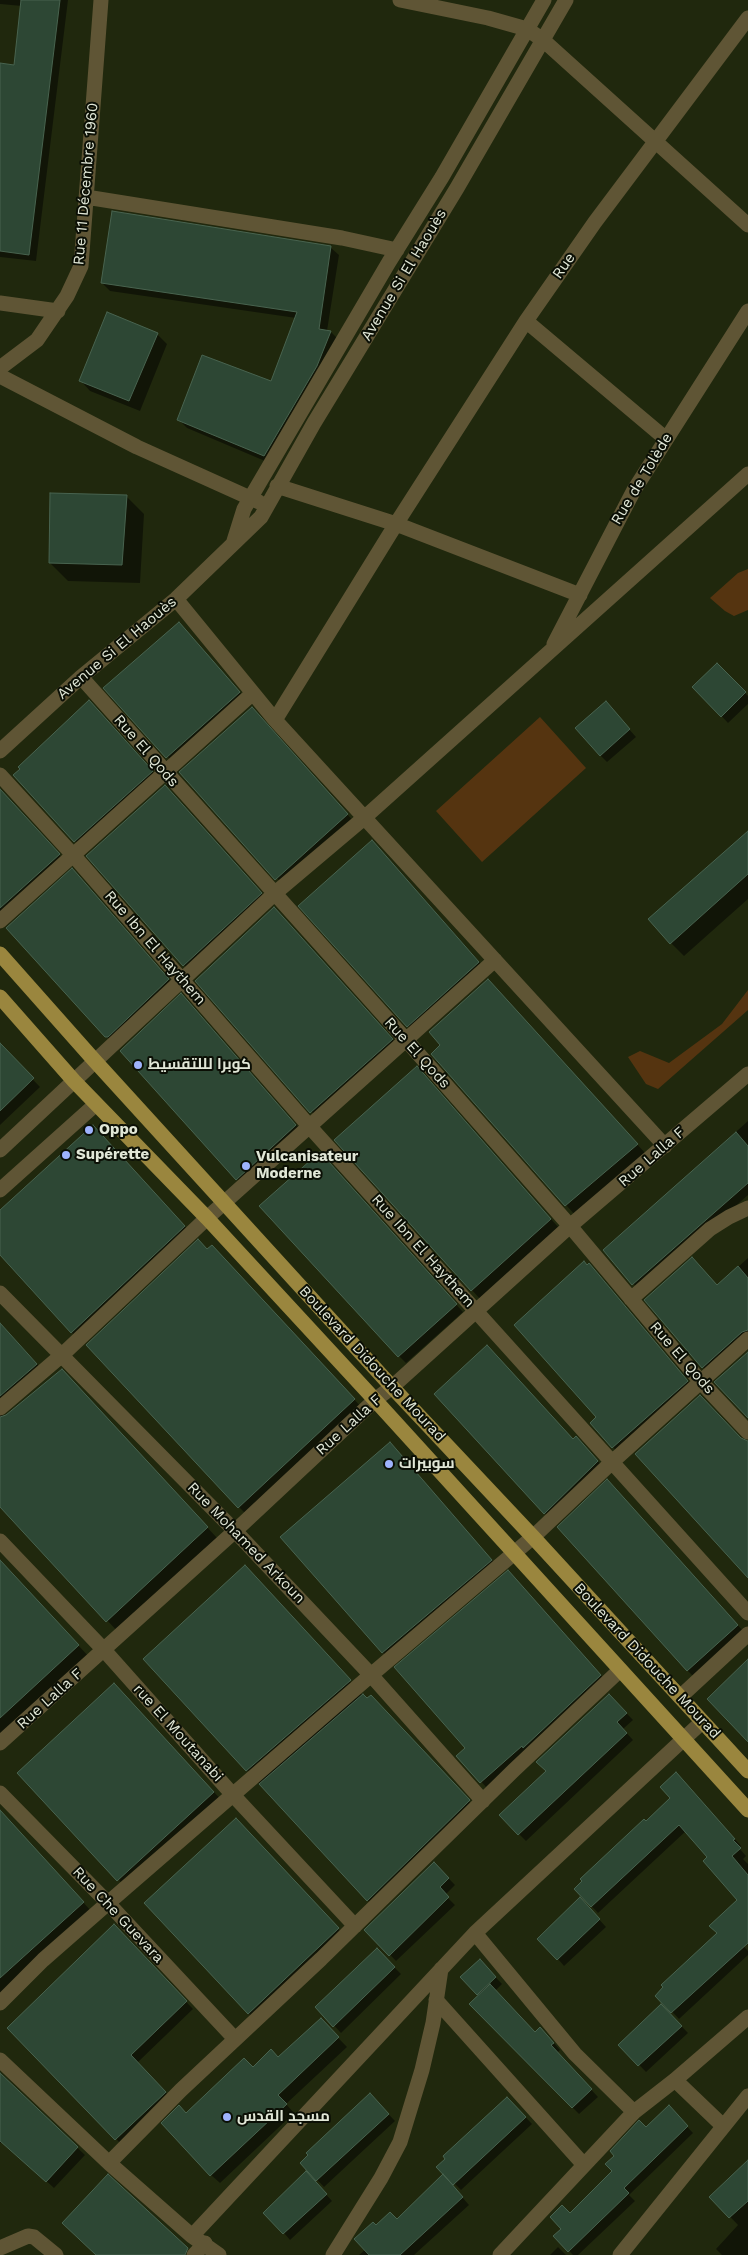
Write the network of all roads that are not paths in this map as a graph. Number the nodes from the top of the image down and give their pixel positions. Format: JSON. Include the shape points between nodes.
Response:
{"nodes":[{"id":1,"x":101,"y":0,"type":"edge"},
{"id":2,"x":400,"y":0,"type":"edge"},
{"id":3,"x":544,"y":0,"type":"edge"},
{"id":4,"x":566,"y":0,"type":"edge"},
{"id":5,"x":748,"y":18,"type":"edge"},
{"id":6,"x":527,"y":29,"type":"junction"},
{"id":7,"x":543,"y":40,"type":"junction"},
{"id":8,"x":657,"y":142,"type":"junction"},
{"id":9,"x":86,"y":197,"type":"junction"},
{"id":10,"x":748,"y":225,"type":"edge"},
{"id":11,"x":397,"y":250,"type":"junction"},
{"id":12,"x":0,"y":303,"type":"edge"},
{"id":13,"x":58,"y":311,"type":"junction"},
{"id":14,"x":748,"y":311,"type":"edge"},
{"id":15,"x":526,"y":321,"type":"junction"},
{"id":16,"x":0,"y":368,"type":"edge"},
{"id":17,"x":0,"y":376,"type":"edge"},
{"id":18,"x":666,"y":439,"type":"junction"},
{"id":19,"x":748,"y":474,"type":"edge"},
{"id":20,"x":277,"y":486,"type":"junction"},
{"id":21,"x":251,"y":497,"type":"junction"},
{"id":22,"x":267,"y":506,"type":"junction"},
{"id":23,"x":396,"y":524,"type":"junction"},
{"id":24,"x":233,"y":544,"type":"junction"},
{"id":25,"x":580,"y":595,"type":"junction"},
{"id":26,"x":176,"y":599,"type":"junction"},
{"id":27,"x":548,"y":654,"type":"junction"},
{"id":28,"x":81,"y":677,"type":"junction"},
{"id":29,"x":253,"y":693,"type":"junction"},
{"id":30,"x":275,"y":720,"type":"junction"},
{"id":31,"x":0,"y":751,"type":"edge"},
{"id":32,"x":164,"y":772,"type":"junction"},
{"id":33,"x":0,"y":775,"type":"edge"},
{"id":34,"x":364,"y":818,"type":"junction"},
{"id":35,"x":74,"y":856,"type":"junction"},
{"id":36,"x":274,"y":894,"type":"junction"},
{"id":37,"x":0,"y":921,"type":"edge"},
{"id":38,"x":0,"y":954,"type":"edge"},
{"id":39,"x":495,"y":960,"type":"junction"},
{"id":40,"x":183,"y":981,"type":"junction"},
{"id":41,"x":0,"y":997,"type":"edge"},
{"id":42,"x":407,"y":1041,"type":"junction"},
{"id":43,"x":94,"y":1060,"type":"junction"},
{"id":44,"x":748,"y":1074,"type":"edge"},
{"id":45,"x":74,"y":1081,"type":"junction"},
{"id":46,"x":96,"y":1104,"type":"junction"},
{"id":47,"x":310,"y":1127,"type":"junction"},
{"id":48,"x":665,"y":1146,"type":"junction"},
{"id":49,"x":0,"y":1150,"type":"edge"},
{"id":50,"x":0,"y":1190,"type":"edge"},
{"id":51,"x":225,"y":1204,"type":"junction"},
{"id":52,"x":748,"y":1208,"type":"edge"},
{"id":53,"x":207,"y":1218,"type":"junction"},
{"id":54,"x":570,"y":1226,"type":"junction"},
{"id":55,"x":0,"y":1293,"type":"edge"},
{"id":56,"x":631,"y":1299,"type":"junction"},
{"id":57,"x":476,"y":1310,"type":"junction"},
{"id":58,"x":748,"y":1339,"type":"edge"},
{"id":59,"x":62,"y":1355,"type":"junction"},
{"id":60,"x":701,"y":1382,"type":"junction"},
{"id":61,"x":392,"y":1388,"type":"junction"},
{"id":62,"x":375,"y":1400,"type":"junction"},
{"id":63,"x":0,"y":1408,"type":"edge"},
{"id":64,"x":748,"y":1432,"type":"edge"},
{"id":65,"x":611,"y":1463,"type":"junction"},
{"id":66,"x":235,"y":1531,"type":"junction"},
{"id":67,"x":533,"y":1537,"type":"junction"},
{"id":68,"x":0,"y":1540,"type":"edge"},
{"id":69,"x":514,"y":1553,"type":"junction"},
{"id":70,"x":748,"y":1613,"type":"edge"},
{"id":71,"x":748,"y":1634,"type":"edge"},
{"id":72,"x":104,"y":1650,"type":"junction"},
{"id":73,"x":620,"y":1670,"type":"junction"},
{"id":74,"x":371,"y":1674,"type":"junction"},
{"id":75,"x":680,"y":1697,"type":"junction"},
{"id":76,"x":702,"y":1722,"type":"junction"},
{"id":77,"x":684,"y":1738,"type":"junction"},
{"id":78,"x":0,"y":1743,"type":"edge"},
{"id":79,"x":748,"y":1771,"type":"edge"},
{"id":80,"x":0,"y":1793,"type":"edge"},
{"id":81,"x":233,"y":1795,"type":"junction"},
{"id":82,"x":484,"y":1801,"type":"junction"},
{"id":83,"x":748,"y":1810,"type":"edge"},
{"id":84,"x":108,"y":1903,"type":"junction"},
{"id":85,"x":355,"y":1926,"type":"junction"},
{"id":86,"x":475,"y":1933,"type":"junction"},
{"id":87,"x":441,"y":1970,"type":"junction"},
{"id":88,"x":436,"y":2000,"type":"junction"},
{"id":89,"x":0,"y":2003,"type":"edge"},
{"id":90,"x":748,"y":2017,"type":"edge"},
{"id":91,"x":235,"y":2040,"type":"junction"},
{"id":92,"x":0,"y":2060,"type":"edge"},
{"id":93,"x":675,"y":2080,"type":"junction"},
{"id":94,"x":748,"y":2096,"type":"edge"},
{"id":95,"x":634,"y":2112,"type":"junction"},
{"id":96,"x":723,"y":2126,"type":"junction"},
{"id":97,"x":109,"y":2164,"type":"junction"},
{"id":98,"x":584,"y":2165,"type":"junction"},
{"id":99,"x":199,"y":2240,"type":"junction"},
{"id":100,"x":0,"y":2248,"type":"edge"},
{"id":101,"x":56,"y":2255,"type":"edge"},
{"id":102,"x":194,"y":2255,"type":"edge"},
{"id":103,"x":219,"y":2255,"type":"edge"},
{"id":104,"x":333,"y":2255,"type":"edge"},
{"id":105,"x":500,"y":2255,"type":"edge"},
{"id":106,"x":620,"y":2255,"type":"edge"}],
"edges":[{"from":1,"to":9,"type":"street","name":"Rue 11 Décembre 1960"},
{"from":2,"to":6,"type":"street"},
{"from":3,"to":6,"type":"street","name":"Avenue Si El Haouès"},
{"from":4,"to":7,"type":"street","name":"Avenue Si El Haouès"},
{"from":5,"to":8,"type":"street","name":"Rue"},
{"from":6,"to":7,"type":"street"},
{"from":6,"to":11,"type":"street","name":"Avenue Si El Haouès"},
{"from":7,"to":8,"type":"street"},
{"from":7,"to":20,"type":"street","name":"Avenue Si El Haouès"},
{"from":8,"to":10,"type":"street"},
{"from":8,"to":15,"type":"street","name":"Rue","via":[[595,222]]},
{"from":9,"to":11,"type":"street","via":[[342,238]]},
{"from":9,"to":13,"type":"street","name":"Rue 11 Décembre 1960","via":[[81,266]]},
{"from":11,"to":21,"type":"street","name":"Avenue Si El Haouès"},
{"from":12,"to":13,"type":"street"},
{"from":13,"to":16,"type":"street","name":"Rue 11 Décembre 1960","via":[[37,340]]},
{"from":14,"to":18,"type":"street","name":"Rue de Tolède"},
{"from":15,"to":18,"type":"street"},
{"from":15,"to":23,"type":"street","name":"Rue"},
{"from":17,"to":21,"type":"street","via":[[137,447]]},
{"from":18,"to":25,"type":"street","name":"Rue de Tolède","via":[[616,522]]},
{"from":19,"to":27,"type":"street"},
{"from":20,"to":22,"type":"street","name":"Avenue Si El Haouès"},
{"from":20,"to":23,"type":"street"},
{"from":21,"to":22,"type":"street"},
{"from":21,"to":24,"type":"street","name":"Avenue Si El Haouès"},
{"from":22,"to":24,"type":"street","name":"Avenue Si El Haouès"},
{"from":23,"to":25,"type":"street"},
{"from":23,"to":30,"type":"street","name":"Rue"},
{"from":24,"to":26,"type":"street","name":"Avenue Si El Haouès"},
{"from":25,"to":27,"type":"street","name":"Rue de Tolède"},
{"from":26,"to":28,"type":"street","name":"Avenue Si El Haouès"},
{"from":26,"to":29,"type":"street"},
{"from":27,"to":34,"type":"street"},
{"from":28,"to":31,"type":"street","name":"Avenue Si El Haouès"},
{"from":28,"to":32,"type":"street","name":"Rue El Qods"},
{"from":29,"to":30,"type":"street"},
{"from":29,"to":32,"type":"street"},
{"from":30,"to":34,"type":"street"},
{"from":32,"to":35,"type":"street"},
{"from":32,"to":36,"type":"street","name":"Rue El Qods"},
{"from":33,"to":35,"type":"street","name":"Rue Ibn El Haythem"},
{"from":34,"to":36,"type":"street"},
{"from":34,"to":39,"type":"street"},
{"from":35,"to":37,"type":"street"},
{"from":35,"to":40,"type":"street","name":"Rue Ibn El Haythem"},
{"from":36,"to":40,"type":"street"},
{"from":36,"to":42,"type":"street","name":"Rue El Qods"},
{"from":38,"to":43,"type":"main road","name":"Boulevard Didouche Mourad"},
{"from":39,"to":42,"type":"street"},
{"from":39,"to":48,"type":"street"},
{"from":40,"to":43,"type":"street"},
{"from":40,"to":47,"type":"street","name":"Rue Ibn El Haythem"},
{"from":41,"to":45,"type":"main road","name":"Boulevard Didouche Mourad"},
{"from":42,"to":47,"type":"street"},
{"from":42,"to":54,"type":"street","name":"Rue El Qods"},
{"from":43,"to":45,"type":"street"},
{"from":43,"to":51,"type":"main road","name":"Boulevard Didouche Mourad"},
{"from":44,"to":48,"type":"street","name":"Rue Lalla F"},
{"from":45,"to":46,"type":"main road","name":"Boulevard Didouche Mourad"},
{"from":45,"to":49,"type":"street"},
{"from":46,"to":50,"type":"street"},
{"from":46,"to":53,"type":"main road","name":"Boulevard Didouche Mourad"},
{"from":47,"to":51,"type":"street"},
{"from":47,"to":57,"type":"street","name":"Rue Ibn El Haythem"},
{"from":48,"to":54,"type":"street","name":"Rue Lalla F"},
{"from":51,"to":53,"type":"street"},
{"from":51,"to":61,"type":"main road","name":"Boulevard Didouche Mourad"},
{"from":52,"to":56,"type":"street","via":[[710,1229]]},
{"from":53,"to":59,"type":"street"},
{"from":53,"to":62,"type":"main road","name":"Boulevard Didouche Mourad"},
{"from":54,"to":56,"type":"street","name":"Rue El Qods"},
{"from":54,"to":57,"type":"street","name":"Rue Lalla F"},
{"from":55,"to":59,"type":"street","name":"Rue Mohamed Arkoun"},
{"from":56,"to":60,"type":"street","name":"Rue El Qods"},
{"from":57,"to":61,"type":"street","name":"Rue Lalla F"},
{"from":57,"to":65,"type":"street","name":"Rue Ibn El Haythem"},
{"from":58,"to":60,"type":"street"},
{"from":59,"to":63,"type":"street"},
{"from":59,"to":66,"type":"street","name":"Rue Mohamed Arkoun"},
{"from":60,"to":64,"type":"street","name":"Rue El Qods"},
{"from":60,"to":65,"type":"street"},
{"from":61,"to":62,"type":"street","name":"Rue Lalla F"},
{"from":61,"to":67,"type":"main road","name":"Boulevard Didouche Mourad"},
{"from":62,"to":66,"type":"street","name":"Rue Lalla F"},
{"from":62,"to":69,"type":"main road","name":"Boulevard Didouche Mourad"},
{"from":65,"to":67,"type":"street"},
{"from":65,"to":70,"type":"street","name":"Rue Ibn El Haythem"},
{"from":66,"to":72,"type":"street","name":"Rue Lalla F"},
{"from":66,"to":74,"type":"street","name":"Rue Mohamed Arkoun"},
{"from":67,"to":69,"type":"street"},
{"from":67,"to":75,"type":"main road","name":"Boulevard Didouche Mourad"},
{"from":68,"to":72,"type":"street","name":"rue El Moutanabi"},
{"from":69,"to":73,"type":"main road","name":"Boulevard Didouche Mourad"},
{"from":69,"to":74,"type":"street"},
{"from":71,"to":75,"type":"street"},
{"from":72,"to":78,"type":"street","name":"Rue Lalla F"},
{"from":72,"to":81,"type":"street","name":"rue El Moutanabi"},
{"from":73,"to":77,"type":"main road","name":"Boulevard Didouche Mourad"},
{"from":73,"to":82,"type":"street"},
{"from":74,"to":81,"type":"street"},
{"from":74,"to":82,"type":"street","name":"Rue Mohamed Arkoun"},
{"from":75,"to":76,"type":"main road","name":"Boulevard Didouche Mourad"},
{"from":76,"to":77,"type":"street"},
{"from":76,"to":79,"type":"main road","name":"Boulevard Didouche Mourad"},
{"from":77,"to":83,"type":"main road","name":"Boulevard Didouche Mourad"},
{"from":77,"to":86,"type":"street"},
{"from":80,"to":84,"type":"street","name":"Rue Che Guevara"},
{"from":81,"to":84,"type":"street"},
{"from":81,"to":85,"type":"street","name":"rue El Moutanabi"},
{"from":82,"to":85,"type":"street"},
{"from":84,"to":89,"type":"street"},
{"from":84,"to":91,"type":"street","name":"Rue Che Guevara"},
{"from":85,"to":91,"type":"street"},
{"from":86,"to":87,"type":"street"},
{"from":86,"to":95,"type":"street","via":[[576,2054]]},
{"from":87,"to":88,"type":"street"},
{"from":87,"to":99,"type":"street"},
{"from":88,"to":98,"type":"street"},
{"from":88,"to":104,"type":"street","via":[[422,2070],[400,2142]]},
{"from":90,"to":93,"type":"street"},
{"from":91,"to":97,"type":"street"},
{"from":92,"to":97,"type":"street"},
{"from":93,"to":95,"type":"street"},
{"from":93,"to":96,"type":"street"},
{"from":94,"to":96,"type":"street"},
{"from":95,"to":98,"type":"street"},
{"from":96,"to":106,"type":"street"},
{"from":97,"to":99,"type":"street"},
{"from":98,"to":105,"type":"street"},
{"from":99,"to":102,"type":"street"},
{"from":99,"to":103,"type":"street"},
{"from":100,"to":101,"type":"street","via":[[28,2236],[34,2237]]}]}
